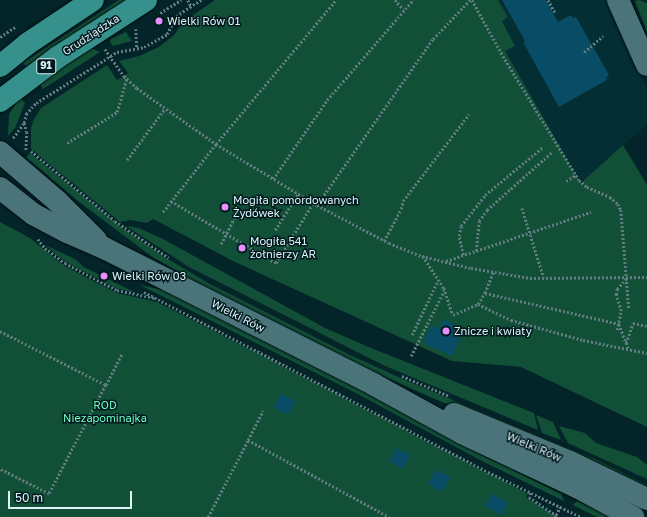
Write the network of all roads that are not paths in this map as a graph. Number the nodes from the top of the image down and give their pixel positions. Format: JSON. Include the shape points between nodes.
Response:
{"nodes":[{"id":1,"x":94,"y":0,"type":"edge"},
{"id":2,"x":621,"y":1,"type":"edge"},
{"id":3,"x":151,"y":8,"type":"edge"},
{"id":4,"x":647,"y":65,"type":"edge"},
{"id":5,"x":0,"y":66,"type":"edge"},
{"id":6,"x":0,"y":101,"type":"edge"},
{"id":7,"x":0,"y":152,"type":"edge"},
{"id":8,"x":0,"y":188,"type":"edge"},
{"id":9,"x":104,"y":248,"type":"junction"},
{"id":10,"x":373,"y":384,"type":"junction"},
{"id":11,"x":647,"y":499,"type":"edge"},
{"id":12,"x":633,"y":517,"type":"edge"}],
"edges":[{"from":1,"to":5,"type":"main road","number":"91","via":[[27,44]]},
{"from":2,"to":4,"type":"street"},
{"from":3,"to":6,"type":"main road","name":"Grudziądzka","number":"91","via":[[93,33]]},
{"from":7,"to":9,"type":"street","name":"Wielki Rów","via":[[57,201]]},
{"from":8,"to":9,"type":"street","name":"Wielki Rów","via":[[33,214]]},
{"from":9,"to":10,"type":"street","name":"Wielki Rów"},
{"from":10,"to":11,"type":"street","name":"Wielki Rów","via":[[467,419],[570,462]]},
{"from":10,"to":12,"type":"street","name":"Wielki Rów","via":[[462,433]]}]}
